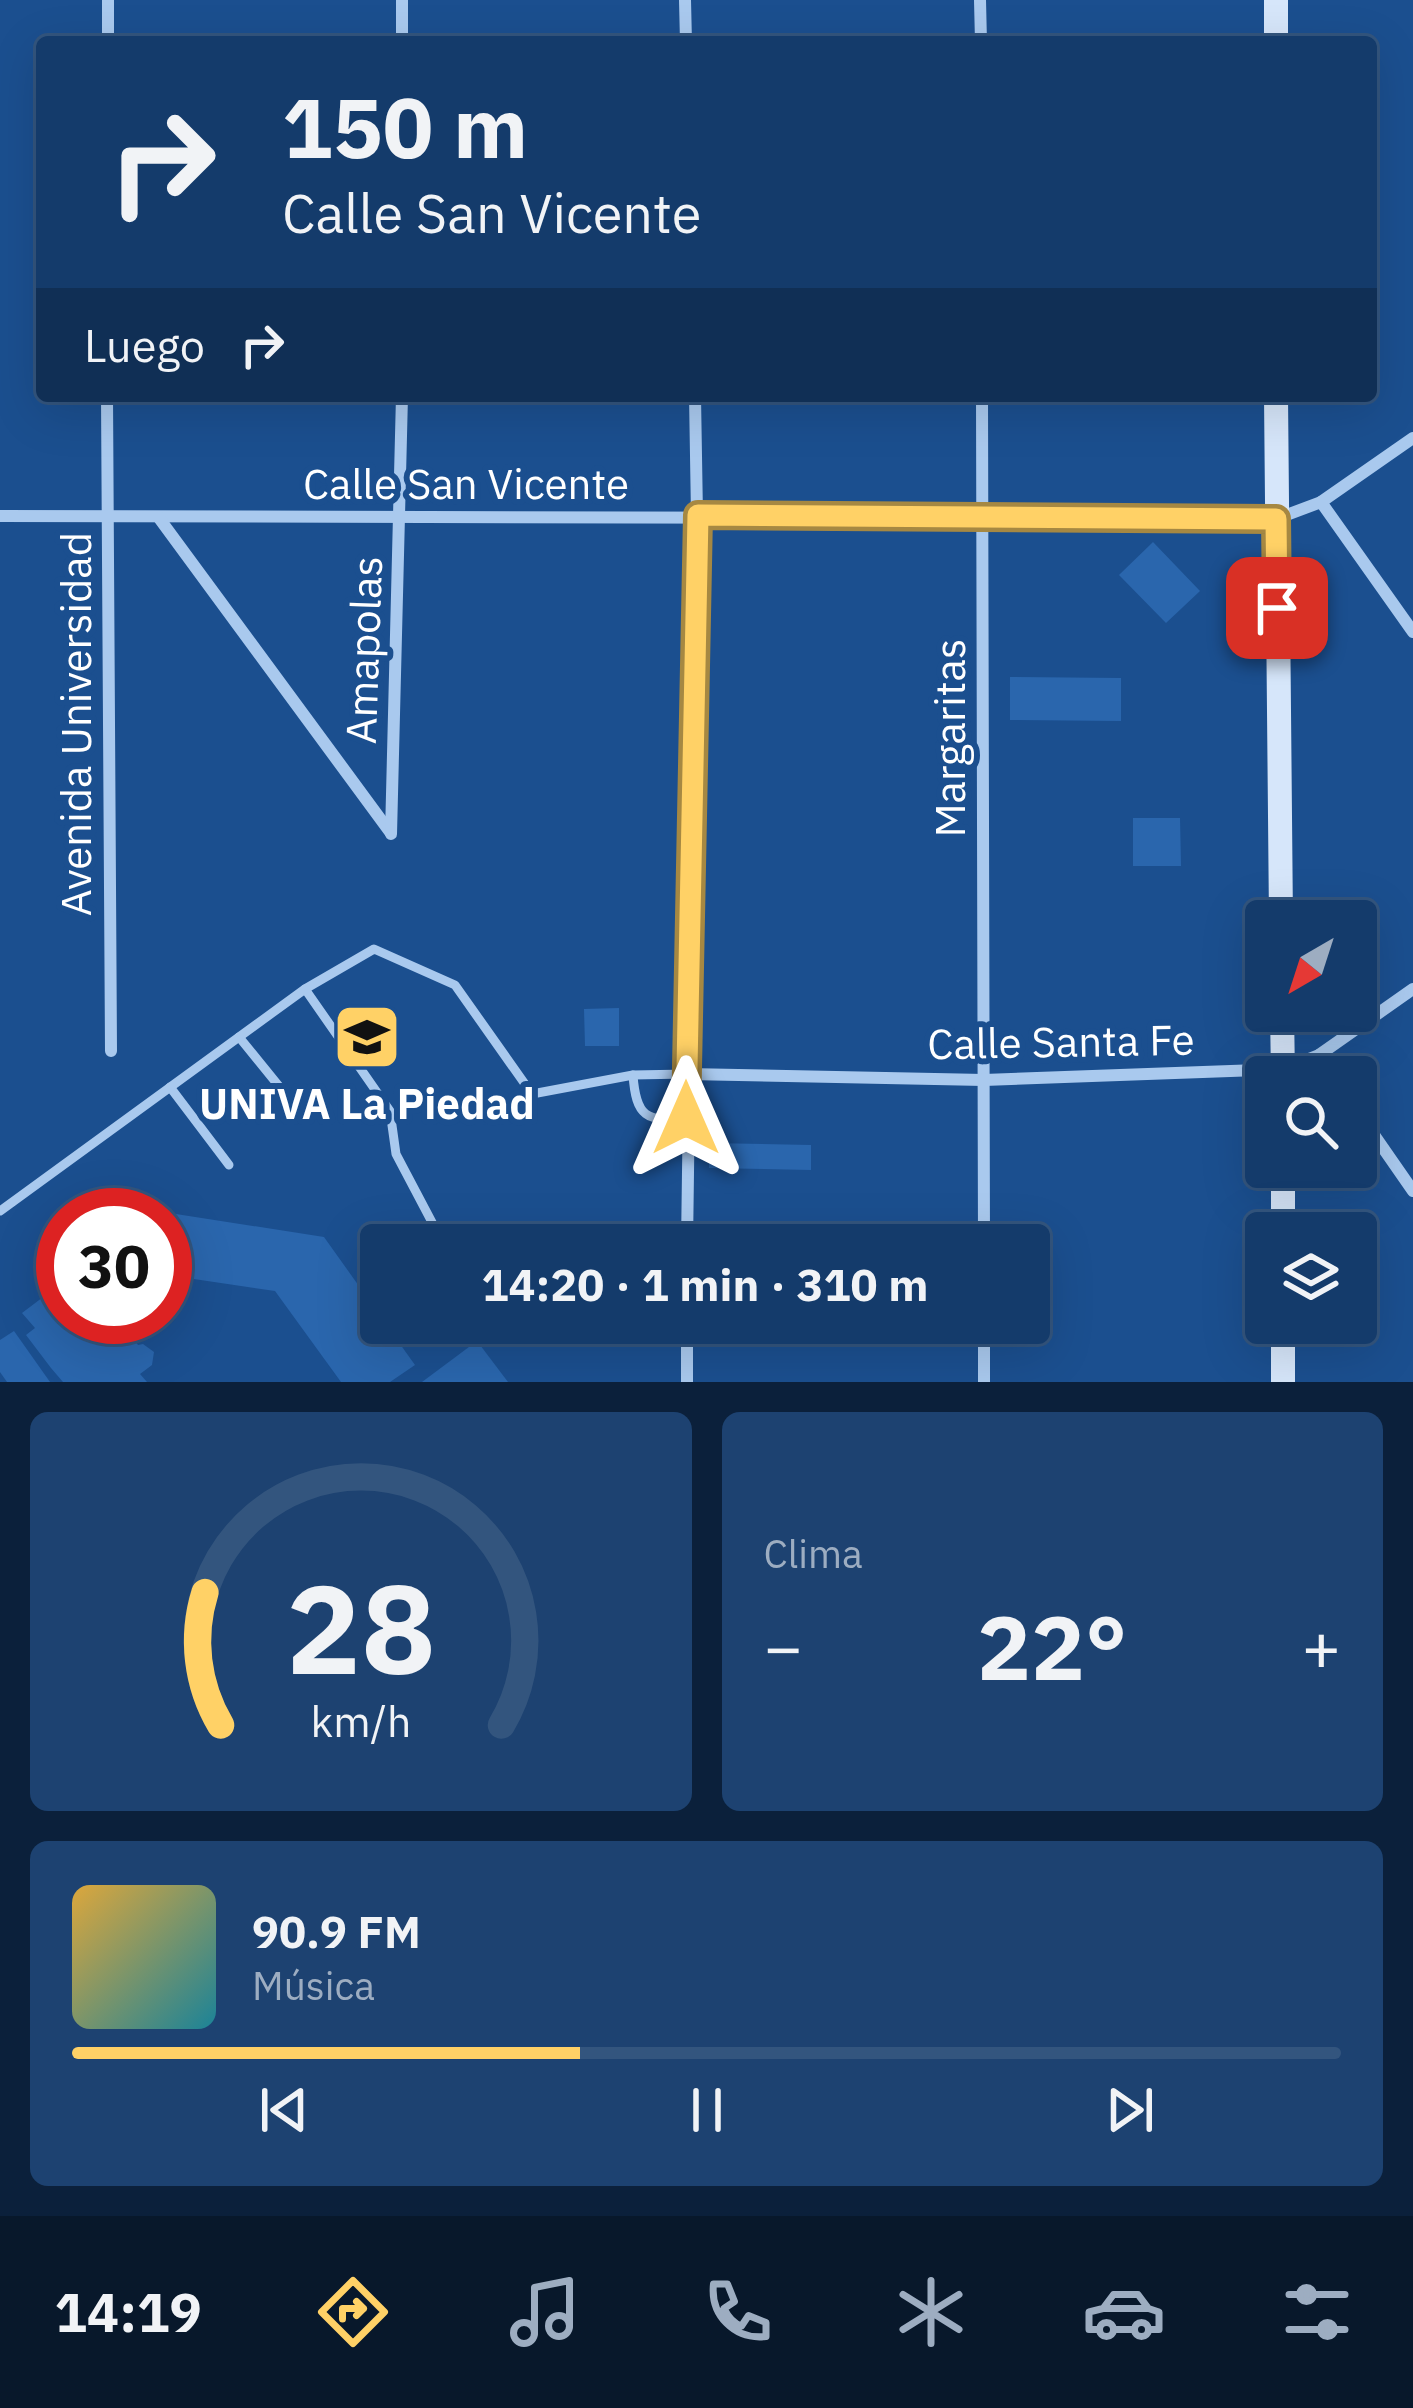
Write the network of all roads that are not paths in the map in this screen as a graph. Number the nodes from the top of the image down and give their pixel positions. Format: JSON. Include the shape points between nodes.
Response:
{"nodes":[{"id":1,"x":108,"y":0,"type":"edge"},
{"id":2,"x":402,"y":0,"type":"edge"},
{"id":3,"x":685,"y":0,"type":"edge"},
{"id":4,"x":980,"y":0,"type":"edge"},
{"id":5,"x":1276,"y":0,"type":"edge"},
{"id":6,"x":108,"y":36,"type":"edge"},
{"id":7,"x":402,"y":36,"type":"edge"},
{"id":8,"x":686,"y":36,"type":"edge"},
{"id":9,"x":981,"y":36,"type":"edge"},
{"id":10,"x":1276,"y":36,"type":"edge"},
{"id":11,"x":107,"y":402,"type":"edge"},
{"id":12,"x":402,"y":402,"type":"edge"},
{"id":13,"x":694,"y":402,"type":"edge"},
{"id":14,"x":982,"y":402,"type":"edge"},
{"id":15,"x":1276,"y":402,"type":"edge"},
{"id":16,"x":1413,"y":438,"type":"edge"},
{"id":17,"x":1322,"y":502,"type":"junction"},
{"id":18,"x":698,"y":515,"type":"junction"},
{"id":19,"x":0,"y":516,"type":"edge"},
{"id":20,"x":107,"y":518,"type":"junction"},
{"id":21,"x":159,"y":518,"type":"junction"},
{"id":22,"x":982,"y":518,"type":"junction"},
{"id":23,"x":401,"y":519,"type":"junction"},
{"id":24,"x":1276,"y":519,"type":"junction"},
{"id":25,"x":1413,"y":632,"type":"edge"},
{"id":26,"x":1281,"y":900,"type":"edge"},
{"id":27,"x":1413,"y":988,"type":"edge"},
{"id":28,"x":305,"y":989,"type":"junction"},
{"id":29,"x":239,"y":1037,"type":"junction"},
{"id":30,"x":111,"y":1051,"type":"dead end"},
{"id":31,"x":1319,"y":1055,"type":"edge"},
{"id":32,"x":686,"y":1074,"type":"junction"},
{"id":33,"x":1245,"y":1074,"type":"edge"},
{"id":34,"x":632,"y":1075,"type":"junction"},
{"id":35,"x":984,"y":1080,"type":"junction"},
{"id":36,"x":170,"y":1087,"type":"junction"},
{"id":37,"x":304,"y":1117,"type":"dead end"},
{"id":38,"x":686,"y":1118,"type":"junction"},
{"id":39,"x":1377,"y":1139,"type":"edge"},
{"id":40,"x":229,"y":1165,"type":"dead end"},
{"id":41,"x":1413,"y":1191,"type":"edge"},
{"id":42,"x":0,"y":1211,"type":"edge"},
{"id":43,"x":433,"y":1224,"type":"edge"},
{"id":44,"x":687,"y":1224,"type":"edge"},
{"id":45,"x":984,"y":1224,"type":"edge"},
{"id":46,"x":687,"y":1344,"type":"edge"},
{"id":47,"x":984,"y":1344,"type":"edge"},
{"id":48,"x":1283,"y":1344,"type":"edge"},
{"id":49,"x":687,"y":1382,"type":"edge"},
{"id":50,"x":984,"y":1382,"type":"edge"},
{"id":51,"x":1283,"y":1382,"type":"edge"}],
"edges":[{"from":1,"to":6,"type":"street"},
{"from":2,"to":7,"type":"street"},
{"from":3,"to":8,"type":"street"},
{"from":4,"to":9,"type":"street"},
{"from":5,"to":10,"type":"street"},
{"from":11,"to":20,"type":"street","name":"Avenida Universidad"},
{"from":12,"to":23,"type":"street","name":"Amapolas"},
{"from":13,"to":18,"type":"street"},
{"from":14,"to":22,"type":"street","name":"Margaritas"},
{"from":15,"to":24,"type":"street"},
{"from":16,"to":17,"type":"street","name":"Calle San Vicente"},
{"from":17,"to":24,"type":"street","name":"Calle San Vicente"},
{"from":17,"to":25,"type":"street"},
{"from":18,"to":22,"type":"street","name":"Calle San Vicente"},
{"from":18,"to":23,"type":"street","name":"Calle San Vicente"},
{"from":18,"to":32,"type":"street"},
{"from":19,"to":20,"type":"street","name":"Calle San Vicente"},
{"from":20,"to":21,"type":"street","name":"Calle San Vicente"},
{"from":20,"to":30,"type":"street","name":"Avenida Universidad"},
{"from":21,"to":23,"type":"street","name":"Calle San Vicente"},
{"from":21,"to":23,"type":"street","name":"Amapolas","via":[[391,834]]},
{"from":22,"to":24,"type":"street","name":"Calle San Vicente"},
{"from":22,"to":35,"type":"street","name":"Margaritas"},
{"from":24,"to":26,"type":"street"},
{"from":27,"to":31,"type":"street","name":"Calle Santa Fe"},
{"from":28,"to":29,"type":"lane"},
{"from":28,"to":34,"type":"lane","via":[[374,949],[455,985],[532,1094]]},
{"from":28,"to":43,"type":"lane","via":[[390,1111],[396,1154]]},
{"from":29,"to":36,"type":"lane"},
{"from":29,"to":37,"type":"lane"},
{"from":32,"to":34,"type":"lane"},
{"from":32,"to":35,"type":"street","name":"Calle Santa Fe"},
{"from":32,"to":38,"type":"street"},
{"from":33,"to":35,"type":"street","name":"Calle Santa Fe"},
{"from":34,"to":38,"type":"lane","via":[[645,1115]]},
{"from":35,"to":45,"type":"street","name":"Margaritas"},
{"from":36,"to":40,"type":"lane"},
{"from":36,"to":42,"type":"lane"},
{"from":38,"to":44,"type":"street"},
{"from":39,"to":41,"type":"street"},
{"from":46,"to":49,"type":"street"},
{"from":47,"to":50,"type":"street"},
{"from":48,"to":51,"type":"street"}]}
